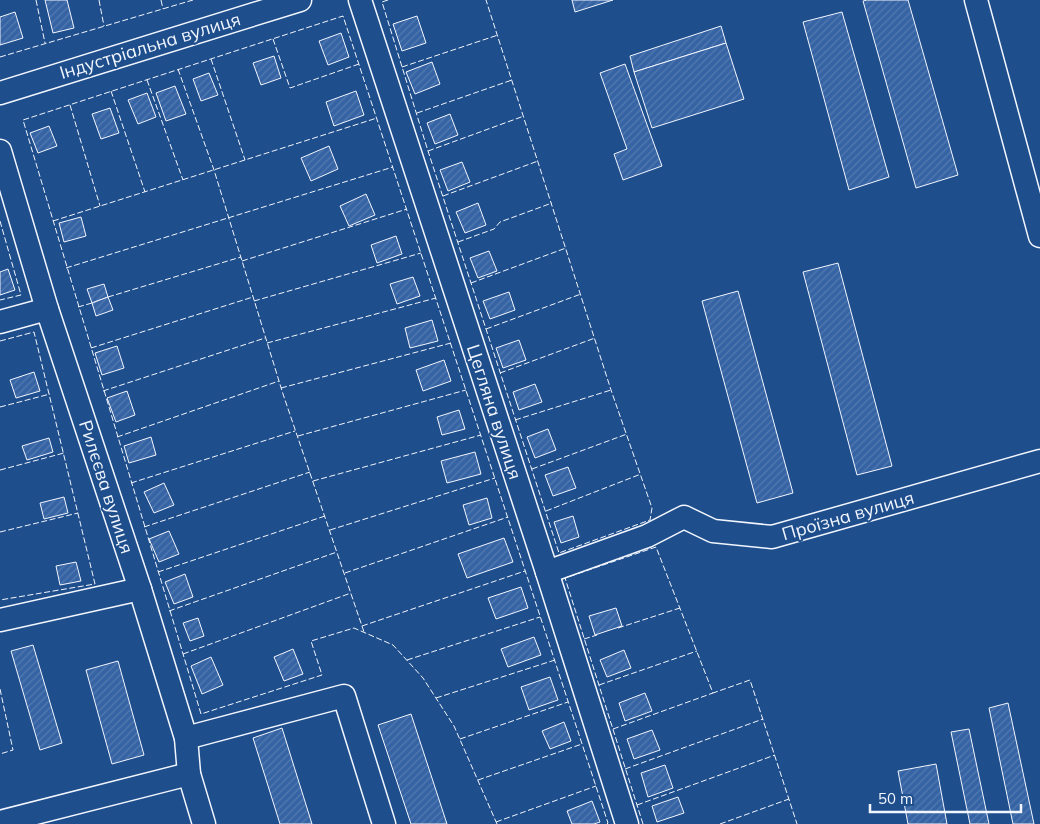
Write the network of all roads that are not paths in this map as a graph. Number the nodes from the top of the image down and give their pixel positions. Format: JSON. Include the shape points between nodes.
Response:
{"nodes":[{"id":1,"x":300,"y":0,"type":"edge"},
{"id":2,"x":360,"y":0,"type":"edge"},
{"id":3,"x":976,"y":0,"type":"edge"},
{"id":4,"x":0,"y":92,"type":"edge"},
{"id":5,"x":0,"y":150,"type":"edge"},
{"id":6,"x":1040,"y":236,"type":"edge"},
{"id":7,"x":47,"y":310,"type":"junction"},
{"id":8,"x":0,"y":322,"type":"edge"},
{"id":9,"x":1040,"y":461,"type":"edge"},
{"id":10,"x":547,"y":572,"type":"junction"},
{"id":11,"x":140,"y":589,"type":"junction"},
{"id":12,"x":0,"y":620,"type":"edge"},
{"id":13,"x":186,"y":738,"type":"junction"},
{"id":14,"x":189,"y":774,"type":"junction"},
{"id":15,"x":0,"y":822,"type":"edge"},
{"id":16,"x":204,"y":824,"type":"edge"},
{"id":17,"x":384,"y":824,"type":"edge"},
{"id":18,"x":627,"y":824,"type":"edge"}],
"edges":[{"from":1,"to":4,"type":"street","name":"Індустріальна вулиця"},
{"from":2,"to":10,"type":"street","name":"Цегляна вулиця"},
{"from":3,"to":6,"type":"street"},
{"from":5,"to":7,"type":"street","name":"Рилєєва вулиця"},
{"from":7,"to":8,"type":"street"},
{"from":7,"to":11,"type":"street","name":"Рилєєва вулиця"},
{"from":9,"to":10,"type":"street","name":"Проїзна вулиця","via":[[772,538],[713,531],[684,516],[647,536]]},
{"from":10,"to":18,"type":"street","name":"Цегляна вулиця"},
{"from":11,"to":12,"type":"street"},
{"from":11,"to":13,"type":"street","name":"Рилєєва вулиця"},
{"from":13,"to":14,"type":"street","name":"Рилєєва вулиця"},
{"from":13,"to":17,"type":"street","via":[[344,696]]},
{"from":14,"to":15,"type":"street"},
{"from":14,"to":16,"type":"street","name":"Рилєєва вулиця"}]}
